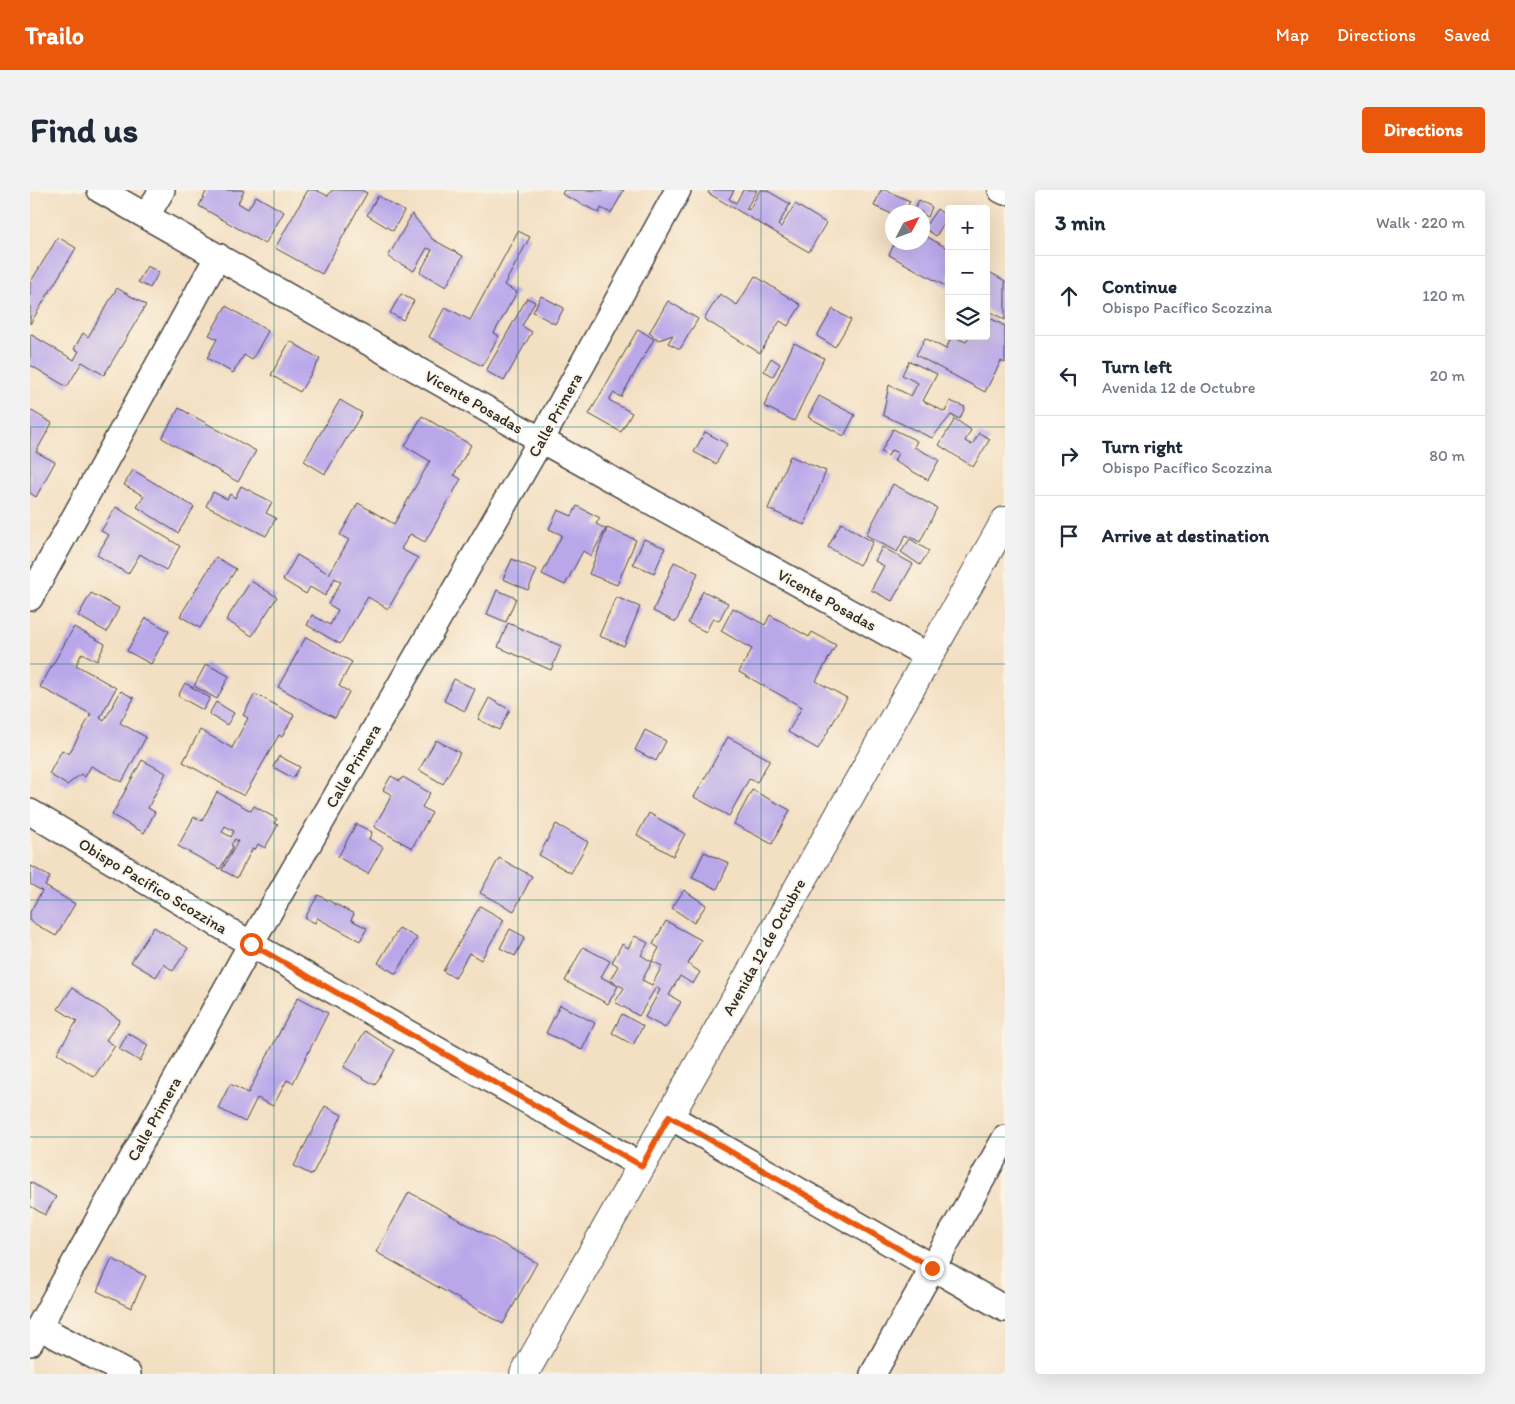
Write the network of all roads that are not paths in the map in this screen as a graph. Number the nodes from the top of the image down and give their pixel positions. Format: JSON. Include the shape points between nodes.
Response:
{"nodes":[{"id":1,"x":100,"y":190,"type":"edge"},
{"id":2,"x":162,"y":190,"type":"edge"},
{"id":3,"x":678,"y":190,"type":"edge"},
{"id":4,"x":1000,"y":190,"type":"edge"},
{"id":5,"x":1005,"y":192,"type":"edge"},
{"id":6,"x":147,"y":216,"type":"junction"},
{"id":7,"x":218,"y":256,"type":"junction"},
{"id":8,"x":541,"y":440,"type":"junction"},
{"id":9,"x":1005,"y":521,"type":"edge"},
{"id":10,"x":30,"y":598,"type":"edge"},
{"id":11,"x":928,"y":656,"type":"junction"},
{"id":12,"x":30,"y":812,"type":"edge"},
{"id":13,"x":251,"y":944,"type":"junction"},
{"id":14,"x":669,"y":1116,"type":"junction"},
{"id":15,"x":1005,"y":1138,"type":"edge"},
{"id":16,"x":642,"y":1166,"type":"junction"},
{"id":17,"x":932,"y":1268,"type":"junction"},
{"id":18,"x":1005,"y":1309,"type":"edge"},
{"id":19,"x":35,"y":1335,"type":"edge"},
{"id":20,"x":128,"y":1374,"type":"edge"},
{"id":21,"x":524,"y":1374,"type":"edge"},
{"id":22,"x":873,"y":1374,"type":"edge"}],
"edges":[{"from":1,"to":6,"type":"street","name":"Vicente Posadas"},
{"from":2,"to":6,"type":"street"},
{"from":3,"to":8,"type":"street","name":"Calle Primera"},
{"from":4,"to":5,"type":"street"},
{"from":6,"to":7,"type":"street","name":"Vicente Posadas"},
{"from":7,"to":8,"type":"street","name":"Vicente Posadas"},
{"from":7,"to":10,"type":"street"},
{"from":8,"to":11,"type":"street","name":"Vicente Posadas"},
{"from":8,"to":13,"type":"street","name":"Calle Primera"},
{"from":9,"to":11,"type":"main road","name":"Avenida 12 de Octubre"},
{"from":11,"to":14,"type":"main road","name":"Avenida 12 de Octubre"},
{"from":12,"to":13,"type":"street","name":"Obispo Pacífico Scozzina"},
{"from":13,"to":16,"type":"street","name":"Obispo Pacífico Scozzina"},
{"from":13,"to":19,"type":"street","name":"Calle Primera"},
{"from":14,"to":16,"type":"main road","name":"Avenida 12 de Octubre"},
{"from":14,"to":17,"type":"street"},
{"from":15,"to":17,"type":"street"},
{"from":16,"to":21,"type":"main road","name":"Avenida 12 de Octubre"},
{"from":17,"to":18,"type":"street"},
{"from":17,"to":22,"type":"street"},
{"from":19,"to":20,"type":"street"}]}
